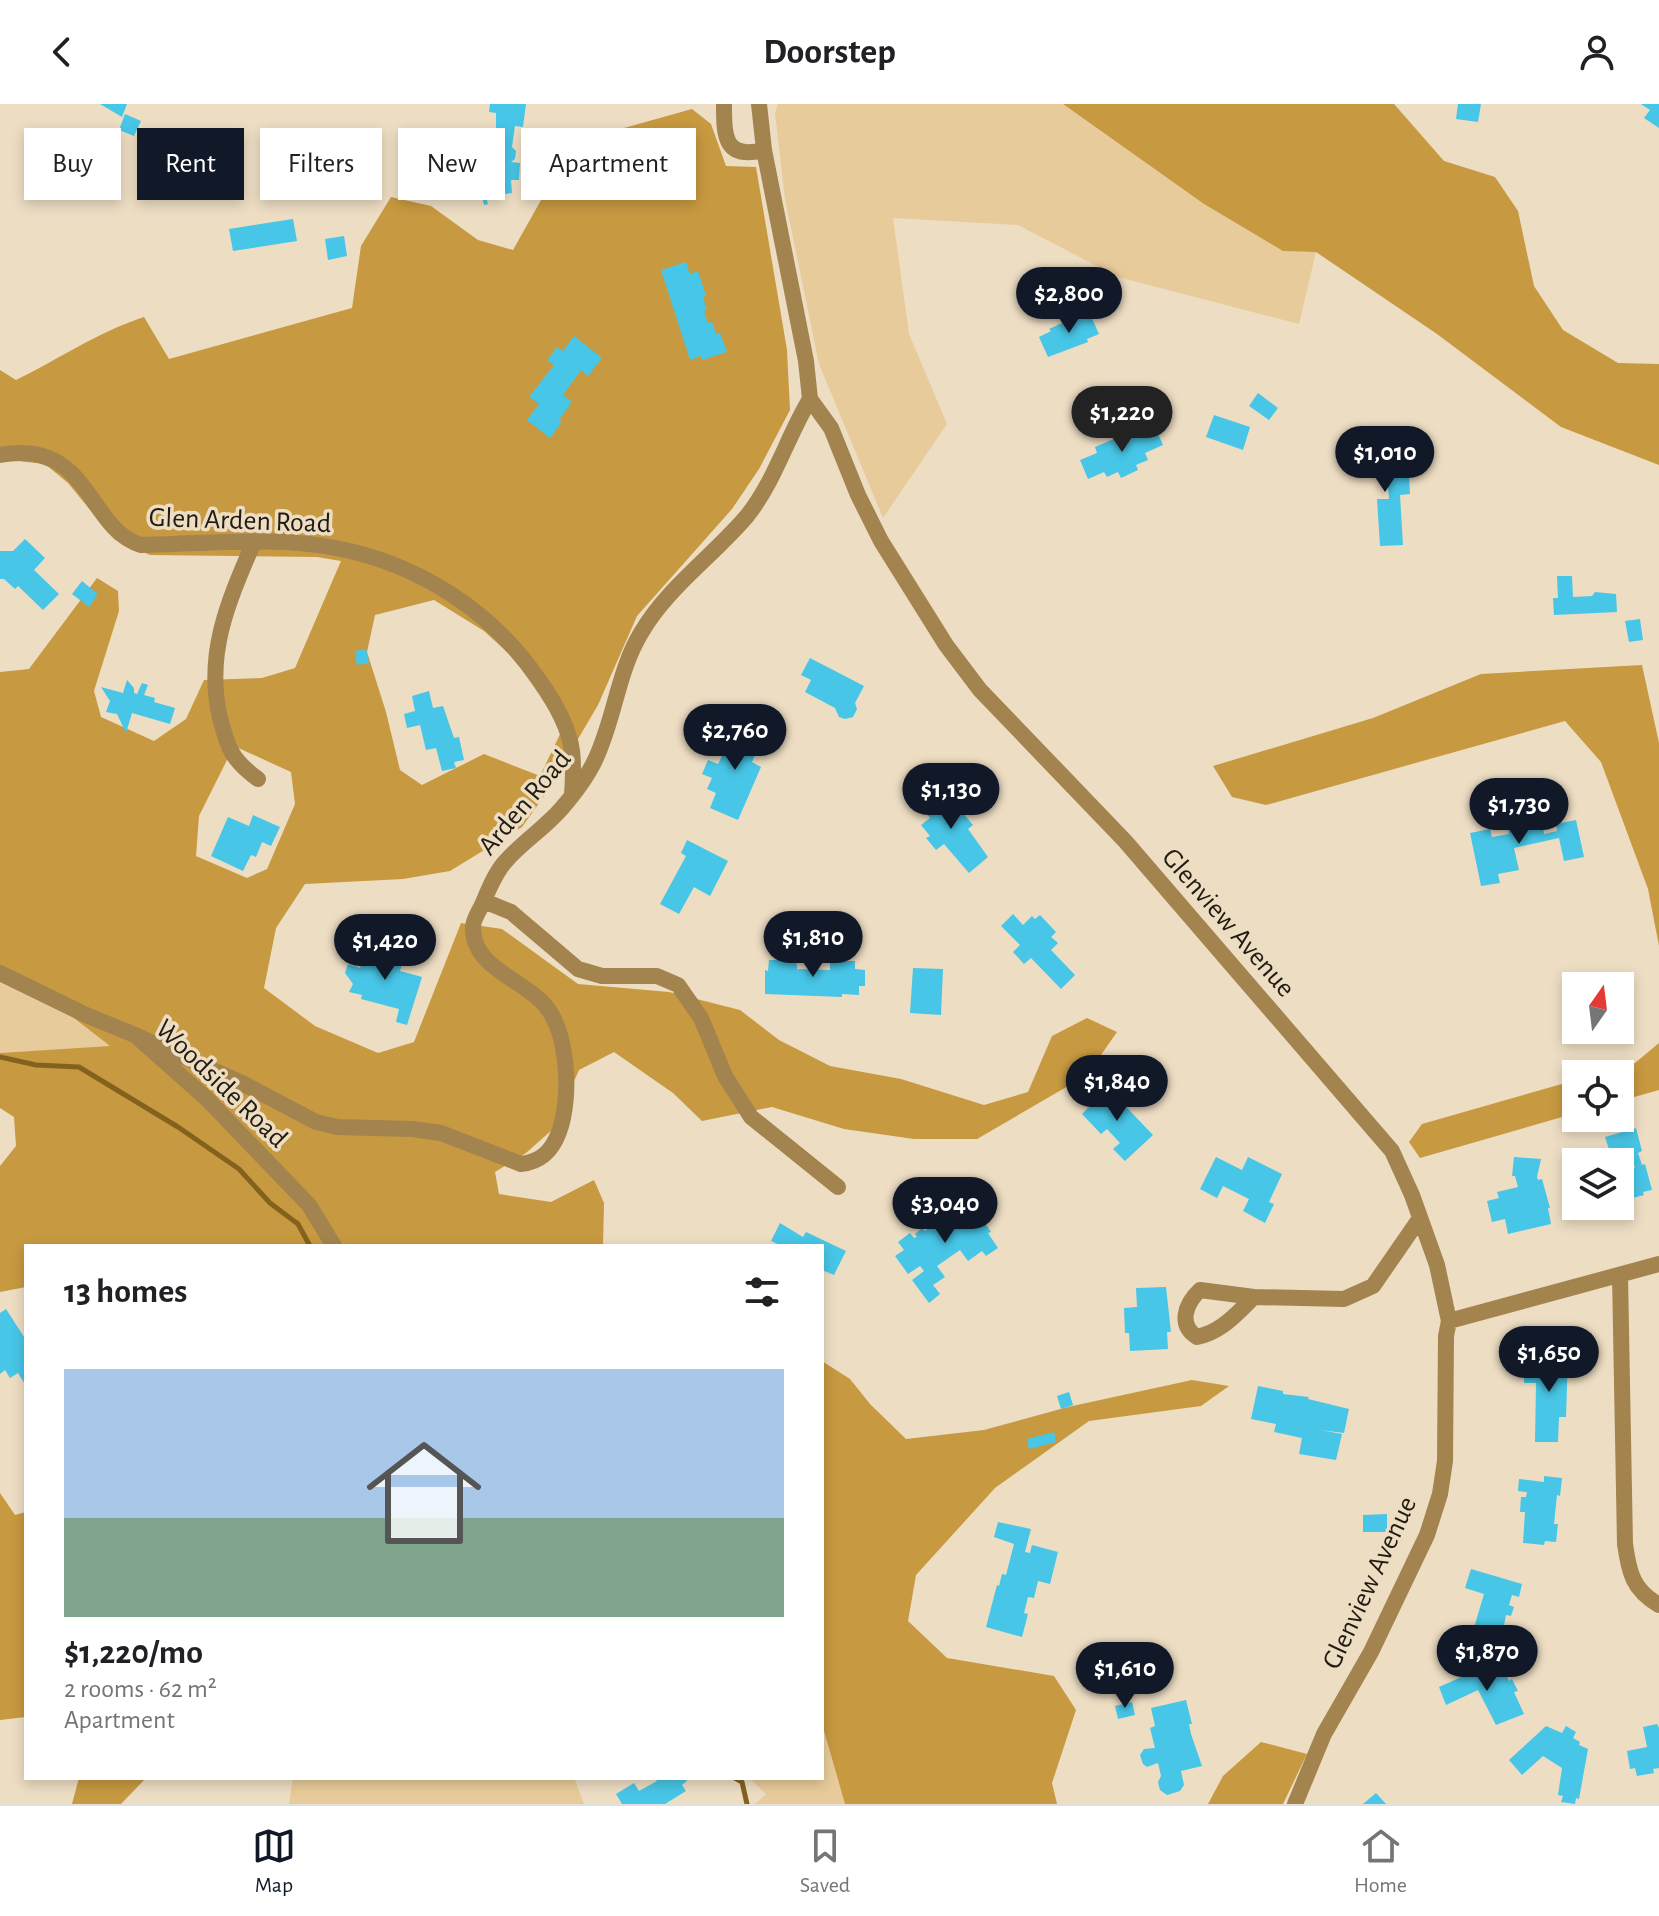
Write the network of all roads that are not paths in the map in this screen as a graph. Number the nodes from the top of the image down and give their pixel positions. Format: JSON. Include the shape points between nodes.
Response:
{"nodes":[{"id":1,"x":724,"y":104,"type":"edge"},
{"id":2,"x":759,"y":104,"type":"edge"},
{"id":3,"x":764,"y":150,"type":"junction"},
{"id":4,"x":810,"y":399,"type":"junction"},
{"id":5,"x":0,"y":455,"type":"edge"},
{"id":6,"x":253,"y":544,"type":"junction"},
{"id":7,"x":258,"y":779,"type":"dead end"},
{"id":8,"x":571,"y":796,"type":"junction"},
{"id":9,"x":484,"y":901,"type":"junction"},
{"id":10,"x":0,"y":973,"type":"edge"},
{"id":11,"x":135,"y":1035,"type":"junction"},
{"id":12,"x":838,"y":1187,"type":"dead end"},
{"id":13,"x":1420,"y":1218,"type":"junction"},
{"id":14,"x":333,"y":1244,"type":"edge"},
{"id":15,"x":1659,"y":1264,"type":"edge"},
{"id":16,"x":1620,"y":1275,"type":"junction"},
{"id":17,"x":1254,"y":1297,"type":"dead end"},
{"id":18,"x":1449,"y":1321,"type":"junction"},
{"id":19,"x":1659,"y":1605,"type":"edge"},
{"id":20,"x":1295,"y":1804,"type":"edge"}],
"edges":[{"from":1,"to":3,"type":"street","via":[[727,142],[747,154]]},
{"from":2,"to":3,"type":"street","name":"Glenview Avenue"},
{"from":3,"to":4,"type":"street","name":"Glenview Avenue"},
{"from":4,"to":8,"type":"street","name":"Arden Road","via":[[748,514],[646,624],[625,667],[597,756]]},
{"from":4,"to":13,"type":"street","name":"Glenview Avenue","via":[[831,428],[881,541],[963,667],[1011,725],[1125,841],[1380,1136],[1399,1164]]},
{"from":5,"to":6,"type":"street","name":"Glen Arden Road","via":[[30,455],[67,469],[115,528],[141,545]]},
{"from":6,"to":7,"type":"street","via":[[222,621],[214,690],[227,747]]},
{"from":6,"to":8,"type":"street","name":"Glen Arden Road","via":[[292,543],[359,554],[445,589],[497,628],[549,695],[570,740]]},
{"from":8,"to":9,"type":"street","name":"Arden Road","via":[[503,864]]},
{"from":9,"to":11,"type":"street","name":"Arden Road","via":[[472,924],[475,940],[506,977],[539,999],[560,1034],[563,1123],[549,1152],[532,1163],[510,1162],[441,1133],[316,1122]]},
{"from":9,"to":12,"type":"street","via":[[511,912],[578,969],[602,976],[657,976],[678,985],[701,1018],[725,1076],[751,1117]]},
{"from":10,"to":11,"type":"street","name":"Woodside Road"},
{"from":11,"to":14,"type":"street","name":"Woodside Road","via":[[207,1099],[309,1205]]},
{"from":13,"to":17,"type":"street","via":[[1373,1286],[1344,1299]]},
{"from":13,"to":18,"type":"street","name":"Glenview Avenue"},
{"from":15,"to":16,"type":"street"},
{"from":16,"to":18,"type":"street"},
{"from":16,"to":19,"type":"street","via":[[1625,1544],[1635,1585]]},
{"from":18,"to":20,"type":"street","name":"Glenview Avenue","via":[[1445,1461],[1427,1535],[1371,1652],[1324,1734]]}]}
